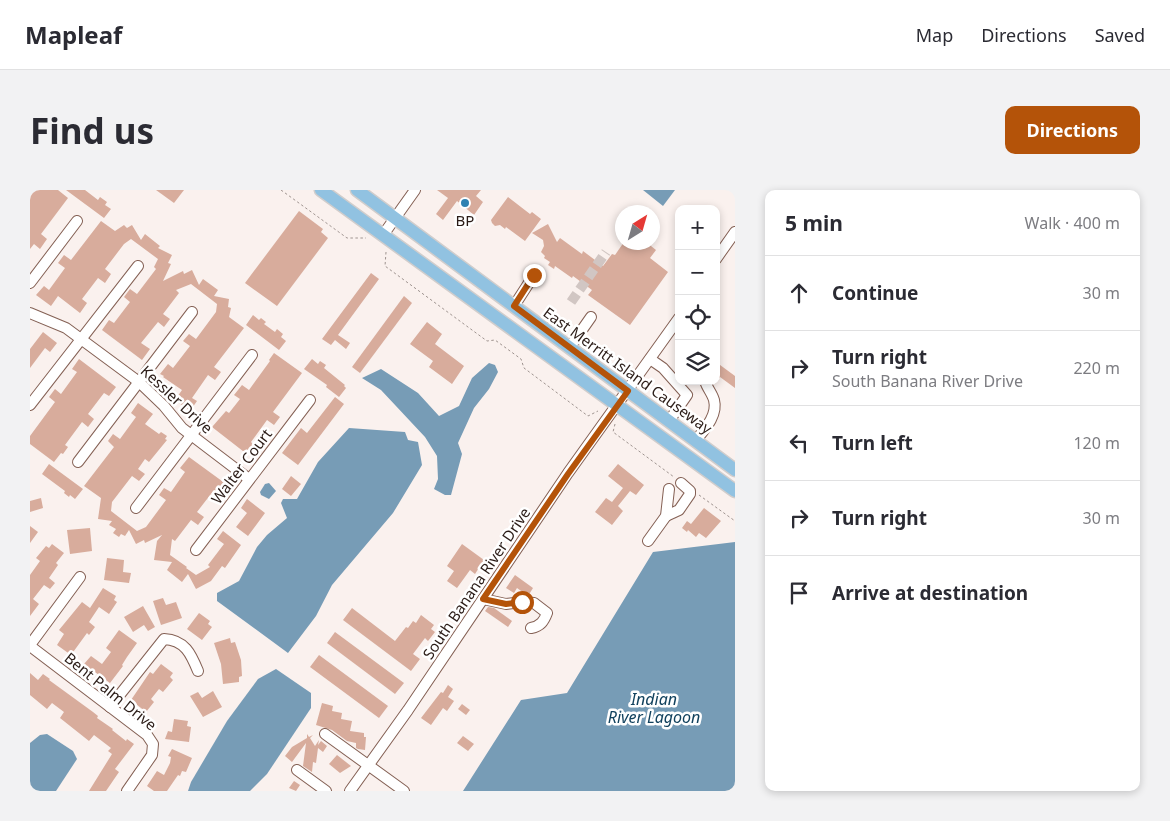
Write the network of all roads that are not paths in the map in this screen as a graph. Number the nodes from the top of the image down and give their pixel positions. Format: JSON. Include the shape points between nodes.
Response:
{"nodes":[{"id":1,"x":321,"y":190,"type":"edge"},
{"id":2,"x":357,"y":190,"type":"edge"},
{"id":3,"x":415,"y":190,"type":"edge"},
{"id":4,"x":395,"y":218,"type":"junction"},
{"id":5,"x":77,"y":221,"type":"dead end"},
{"id":6,"x":735,"y":232,"type":"edge"},
{"id":7,"x":383,"y":235,"type":"junction"},
{"id":8,"x":720,"y":253,"type":"edge"},
{"id":9,"x":138,"y":266,"type":"dead end"},
{"id":10,"x":534,"y":275,"type":"dead end"},
{"id":11,"x":30,"y":283,"type":"edge"},
{"id":12,"x":514,"y":306,"type":"junction"},
{"id":13,"x":192,"y":312,"type":"dead end"},
{"id":14,"x":30,"y":313,"type":"edge"},
{"id":15,"x":591,"y":317,"type":"dead end"},
{"id":16,"x":675,"y":326,"type":"edge"},
{"id":17,"x":81,"y":338,"type":"junction"},
{"id":18,"x":570,"y":347,"type":"junction"},
{"id":19,"x":252,"y":355,"type":"dead end"},
{"id":20,"x":650,"y":359,"type":"junction"},
{"id":21,"x":140,"y":382,"type":"junction"},
{"id":22,"x":707,"y":385,"type":"edge"},
{"id":23,"x":628,"y":391,"type":"junction"},
{"id":24,"x":310,"y":400,"type":"dead end"},
{"id":25,"x":30,"y":405,"type":"edge"},
{"id":26,"x":618,"y":405,"type":"junction"},
{"id":27,"x":669,"y":421,"type":"junction"},
{"id":28,"x":191,"y":435,"type":"junction"},
{"id":29,"x":696,"y":440,"type":"junction"},
{"id":30,"x":78,"y":462,"type":"dead end"},
{"id":31,"x":735,"y":470,"type":"edge"},
{"id":32,"x":249,"y":480,"type":"junction"},
{"id":33,"x":677,"y":480,"type":"road end"},
{"id":34,"x":669,"y":489,"type":"dead end"},
{"id":35,"x":735,"y":491,"type":"edge"},
{"id":36,"x":136,"y":508,"type":"dead end"},
{"id":37,"x":666,"y":516,"type":"junction"},
{"id":38,"x":648,"y":541,"type":"dead end"},
{"id":39,"x":196,"y":550,"type":"dead end"},
{"id":40,"x":80,"y":577,"type":"dead end"},
{"id":41,"x":483,"y":599,"type":"junction"},
{"id":42,"x":531,"y":628,"type":"dead end"},
{"id":43,"x":30,"y":646,"type":"edge"},
{"id":44,"x":198,"y":671,"type":"dead end"},
{"id":45,"x":110,"y":707,"type":"junction"},
{"id":46,"x":326,"y":734,"type":"dead end"},
{"id":47,"x":369,"y":766,"type":"junction"},
{"id":48,"x":297,"y":770,"type":"dead end"},
{"id":49,"x":127,"y":791,"type":"edge"},
{"id":50,"x":326,"y":791,"type":"edge"},
{"id":51,"x":350,"y":791,"type":"edge"},
{"id":52,"x":404,"y":791,"type":"edge"}],
"edges":[{"from":1,"to":7,"type":"main road"},
{"from":2,"to":4,"type":"main road","name":"East Merritt Island Causeway"},
{"from":3,"to":4,"type":"street"},
{"from":4,"to":7,"type":"street"},
{"from":4,"to":12,"type":"main road","name":"East Merritt Island Causeway"},
{"from":5,"to":11,"type":"street"},
{"from":6,"to":8,"type":"street"},
{"from":7,"to":26,"type":"main road"},
{"from":9,"to":17,"type":"street"},
{"from":10,"to":12,"type":"street"},
{"from":12,"to":18,"type":"main road","name":"East Merritt Island Causeway"},
{"from":13,"to":21,"type":"street"},
{"from":14,"to":17,"type":"street","name":"Kessler Drive"},
{"from":15,"to":18,"type":"street"},
{"from":16,"to":20,"type":"street","name":"South Banana River Drive"},
{"from":17,"to":21,"type":"street","name":"Kessler Drive"},
{"from":17,"to":25,"type":"street"},
{"from":18,"to":23,"type":"main road","name":"East Merritt Island Causeway"},
{"from":19,"to":28,"type":"street"},
{"from":20,"to":23,"type":"street","name":"South Banana River Drive"},
{"from":20,"to":27,"type":"street","via":[[663,368],[687,395]]},
{"from":21,"to":28,"type":"street","name":"Kessler Drive"},
{"from":21,"to":30,"type":"street"},
{"from":22,"to":29,"type":"street","via":[[715,411]]},
{"from":23,"to":26,"type":"street","name":"South Banana River Drive"},
{"from":23,"to":27,"type":"main road","name":"East Merritt Island Causeway"},
{"from":24,"to":32,"type":"street","name":"Walter Court"},
{"from":26,"to":35,"type":"main road"},
{"from":26,"to":41,"type":"street","name":"South Banana River Drive"},
{"from":27,"to":29,"type":"main road","name":"East Merritt Island Causeway"},
{"from":28,"to":32,"type":"street","name":"Kessler Drive"},
{"from":28,"to":36,"type":"street"},
{"from":29,"to":31,"type":"main road","name":"East Merritt Island Causeway"},
{"from":32,"to":39,"type":"street","name":"Walter Court"},
{"from":33,"to":37,"type":"street","via":[[690,494],[679,510]]},
{"from":34,"to":37,"type":"street"},
{"from":37,"to":38,"type":"street"},
{"from":40,"to":43,"type":"street"},
{"from":41,"to":42,"type":"street","via":[[506,604],[534,603],[547,612],[539,626]]},
{"from":41,"to":47,"type":"street","name":"South Banana River Drive"},
{"from":43,"to":45,"type":"street","name":"Bent Palm Drive"},
{"from":44,"to":45,"type":"street","via":[[184,645],[164,639]]},
{"from":45,"to":49,"type":"street","name":"Bent Palm Drive","via":[[147,735],[153,744],[152,755]]},
{"from":46,"to":47,"type":"street"},
{"from":47,"to":51,"type":"street","name":"South Banana River Drive"},
{"from":47,"to":52,"type":"street"},
{"from":48,"to":50,"type":"street"}]}
